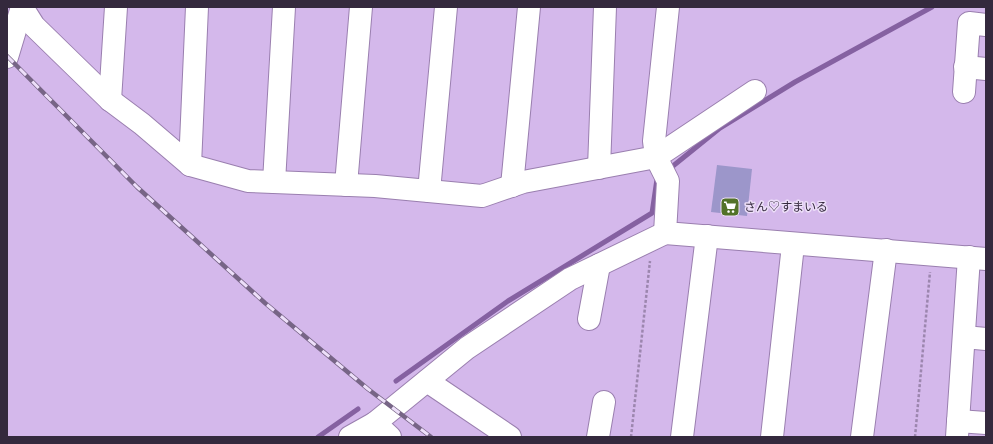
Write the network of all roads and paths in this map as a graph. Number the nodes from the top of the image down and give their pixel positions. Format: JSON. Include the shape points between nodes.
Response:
{"nodes":[{"id":1,"x":22,"y":7,"type":"edge"},
{"id":2,"x":116,"y":7,"type":"edge"},
{"id":3,"x":198,"y":7,"type":"edge"},
{"id":4,"x":284,"y":7,"type":"edge"},
{"id":5,"x":361,"y":7,"type":"edge"},
{"id":6,"x":446,"y":7,"type":"edge"},
{"id":7,"x":529,"y":7,"type":"edge"},
{"id":8,"x":605,"y":7,"type":"edge"},
{"id":9,"x":668,"y":7,"type":"edge"},
{"id":10,"x":986,"y":25,"type":"edge"},
{"id":11,"x":7,"y":57,"type":"edge"},
{"id":12,"x":976,"y":68,"type":"edge"},
{"id":13,"x":755,"y":91,"type":"dead end"},
{"id":14,"x":964,"y":92,"type":"dead end"},
{"id":15,"x":110,"y":100,"type":"junction"},
{"id":16,"x":656,"y":157,"type":"junction"},
{"id":17,"x":190,"y":165,"type":"junction"},
{"id":18,"x":599,"y":168,"type":"junction"},
{"id":19,"x":274,"y":182,"type":"junction"},
{"id":20,"x":346,"y":185,"type":"junction"},
{"id":21,"x":512,"y":186,"type":"junction"},
{"id":22,"x":429,"y":191,"type":"junction"},
{"id":23,"x":659,"y":236,"type":"junction"},
{"id":24,"x":707,"y":236,"type":"junction"},
{"id":25,"x":793,"y":245,"type":"junction"},
{"id":26,"x":886,"y":250,"type":"junction"},
{"id":27,"x":931,"y":254,"type":"junction"},
{"id":28,"x":978,"y":258,"type":"edge"},
{"id":29,"x":599,"y":264,"type":"junction"},
{"id":30,"x":590,"y":319,"type":"dead end"},
{"id":31,"x":964,"y":337,"type":"junction"},
{"id":32,"x":986,"y":339,"type":"edge"},
{"id":33,"x":427,"y":381,"type":"junction"},
{"id":34,"x":604,"y":402,"type":"dead end"},
{"id":35,"x":986,"y":423,"type":"edge"},
{"id":36,"x":383,"y":425,"type":"edge"},
{"id":37,"x":957,"y":429,"type":"edge"},
{"id":38,"x":350,"y":437,"type":"edge"},
{"id":39,"x":510,"y":437,"type":"edge"},
{"id":40,"x":598,"y":437,"type":"edge"},
{"id":41,"x":631,"y":437,"type":"edge"},
{"id":42,"x":682,"y":437,"type":"edge"},
{"id":43,"x":772,"y":437,"type":"edge"},
{"id":44,"x":862,"y":437,"type":"edge"},
{"id":45,"x":915,"y":437,"type":"edge"}],
"edges":[{"from":1,"to":11,"type":"street"},
{"from":1,"to":15,"type":"street","via":[[34,26]]},
{"from":2,"to":15,"type":"street"},
{"from":3,"to":17,"type":"street"},
{"from":4,"to":19,"type":"street"},
{"from":5,"to":20,"type":"street"},
{"from":6,"to":22,"type":"street"},
{"from":7,"to":21,"type":"street"},
{"from":8,"to":18,"type":"street"},
{"from":9,"to":16,"type":"street","via":[[654,140]]},
{"from":10,"to":12,"type":"street","via":[[969,23]]},
{"from":12,"to":14,"type":"street"},
{"from":13,"to":16,"type":"street"},
{"from":15,"to":17,"type":"street"},
{"from":16,"to":18,"type":"street"},
{"from":16,"to":23,"type":"street","via":[[668,181]]},
{"from":17,"to":19,"type":"street","via":[[248,181]]},
{"from":18,"to":21,"type":"street"},
{"from":19,"to":20,"type":"street"},
{"from":20,"to":22,"type":"street"},
{"from":21,"to":22,"type":"street","via":[[482,196]]},
{"from":23,"to":24,"type":"street"},
{"from":23,"to":29,"type":"street"},
{"from":23,"to":41,"type":"path"},
{"from":24,"to":25,"type":"street"},
{"from":24,"to":42,"type":"street"},
{"from":25,"to":26,"type":"street"},
{"from":25,"to":43,"type":"street"},
{"from":26,"to":27,"type":"street"},
{"from":26,"to":44,"type":"street"},
{"from":27,"to":28,"type":"street"},
{"from":27,"to":45,"type":"path"},
{"from":28,"to":31,"type":"street"},
{"from":29,"to":30,"type":"street"},
{"from":29,"to":33,"type":"street","via":[[570,279],[467,348]]},
{"from":31,"to":32,"type":"street"},
{"from":31,"to":37,"type":"street"},
{"from":33,"to":36,"type":"street","via":[[406,397]]},
{"from":33,"to":39,"type":"street"},
{"from":34,"to":40,"type":"street"},
{"from":35,"to":37,"type":"street"},
{"from":36,"to":38,"type":"street"}]}
